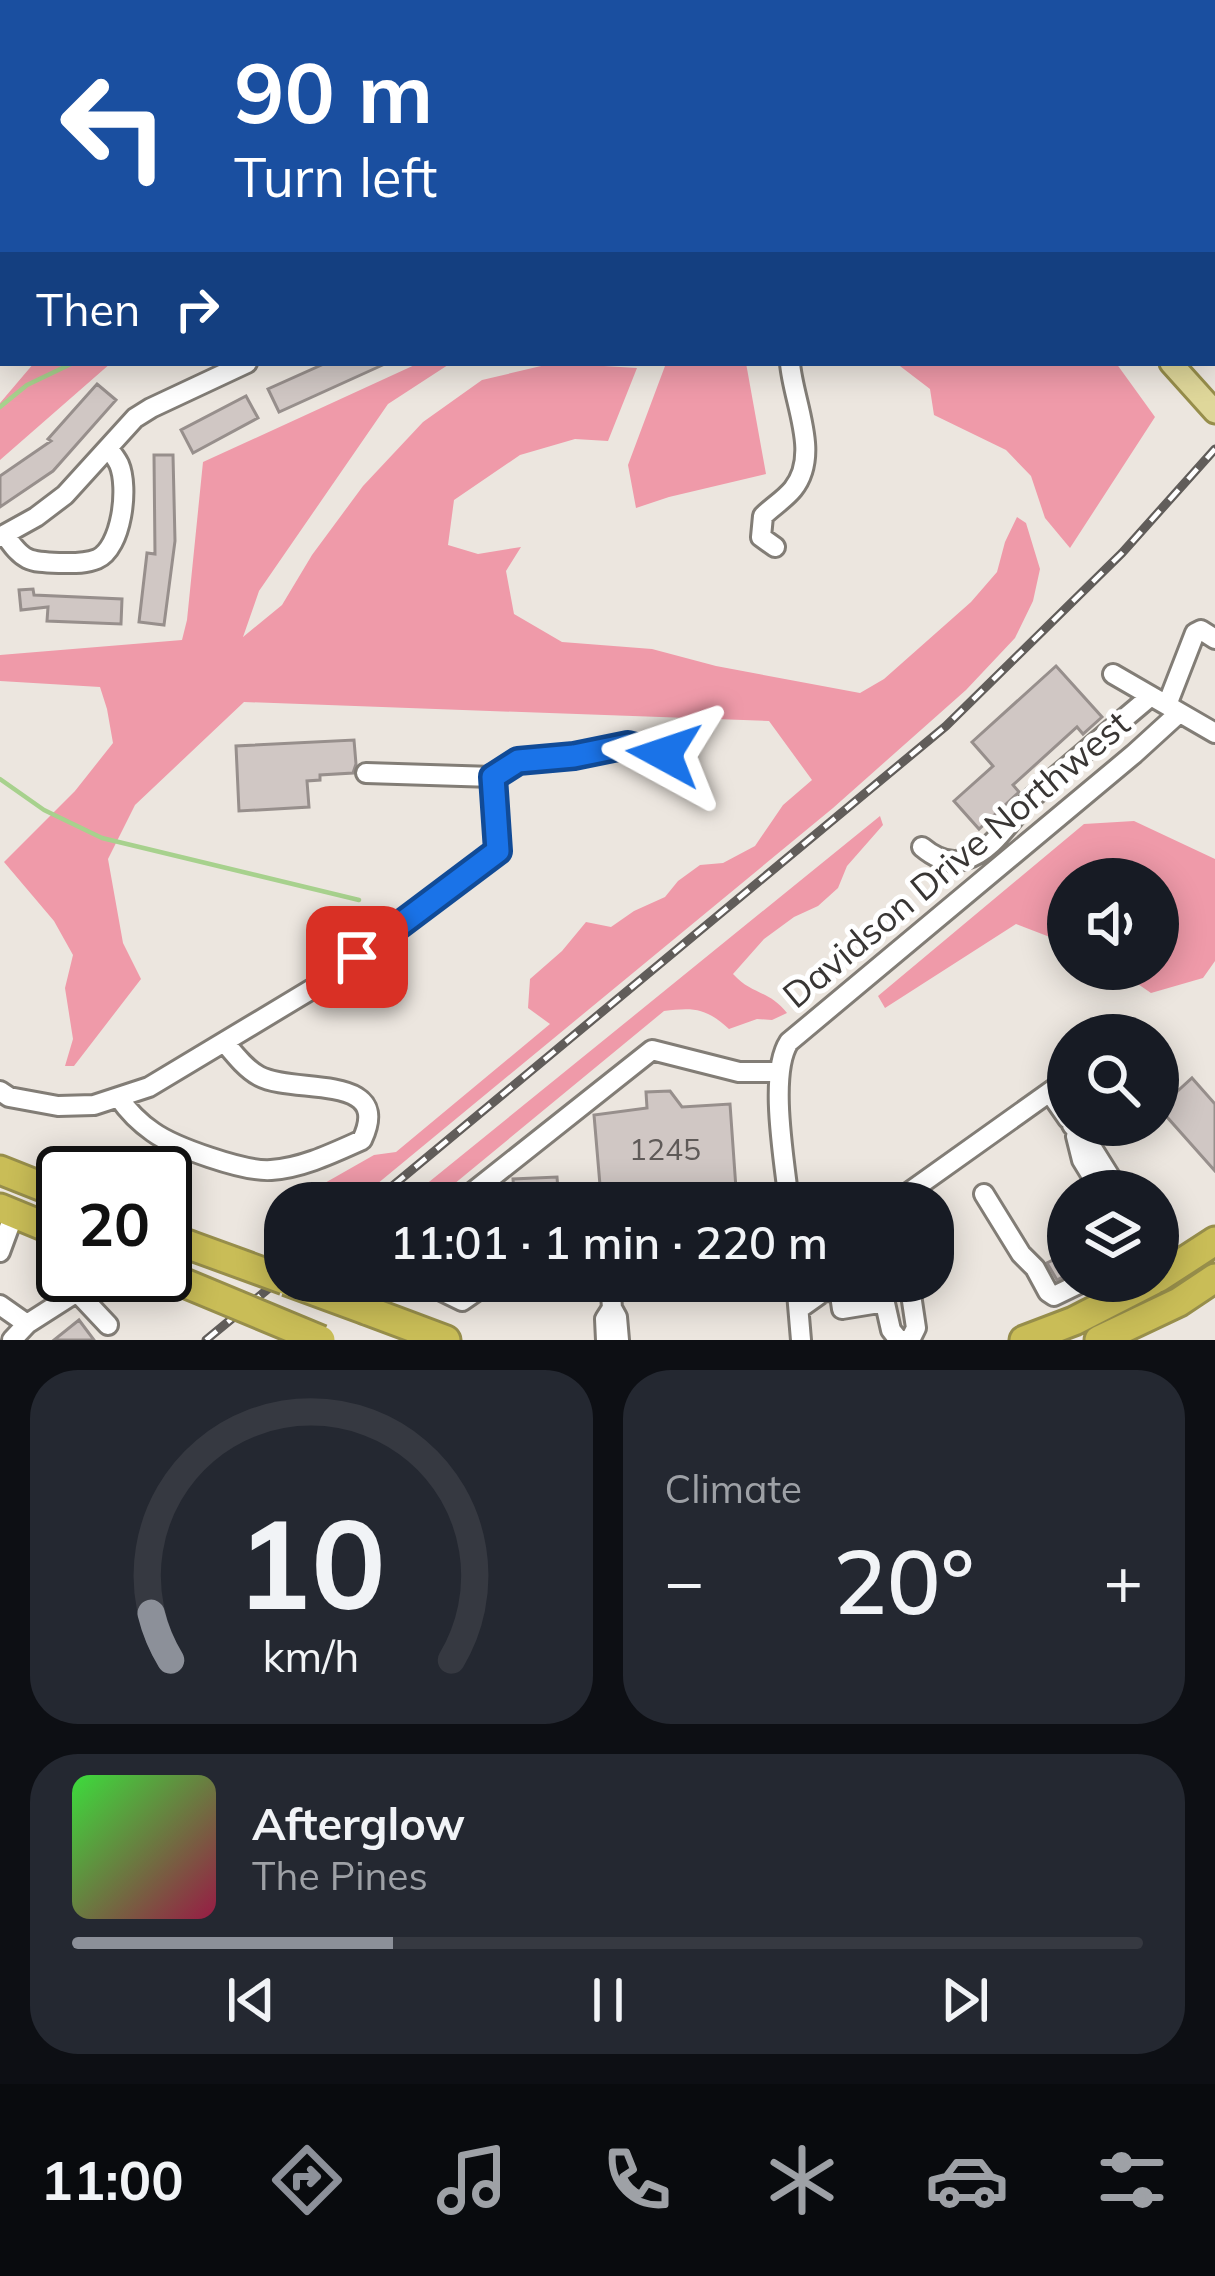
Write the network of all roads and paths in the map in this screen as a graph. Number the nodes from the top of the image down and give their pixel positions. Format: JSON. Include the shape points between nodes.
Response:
{"nodes":[{"id":1,"x":790,"y":366,"type":"edge"},
{"id":2,"x":1173,"y":366,"type":"edge"},
{"id":3,"x":210,"y":371,"type":"edge"},
{"id":4,"x":1215,"y":412,"type":"edge"},
{"id":5,"x":108,"y":448,"type":"junction"},
{"id":6,"x":2,"y":536,"type":"edge"},
{"id":7,"x":775,"y":547,"type":"dead end"},
{"id":8,"x":1205,"y":636,"type":"edge"},
{"id":9,"x":1113,"y":674,"type":"dead end"},
{"id":10,"x":1166,"y":705,"type":"junction"},
{"id":11,"x":1215,"y":734,"type":"edge"},
{"id":12,"x":664,"y":754,"type":"dead end"},
{"id":13,"x":366,"y":773,"type":"dead end"},
{"id":14,"x":493,"y":777,"type":"junction"},
{"id":15,"x":922,"y":847,"type":"dead end"},
{"id":16,"x":964,"y":860,"type":"junction"},
{"id":17,"x":981,"y":881,"type":"junction"},
{"id":18,"x":225,"y":1043,"type":"junction"},
{"id":19,"x":779,"y":1072,"type":"junction"},
{"id":20,"x":5,"y":1094,"type":"edge"},
{"id":21,"x":1047,"y":1095,"type":"edge"},
{"id":22,"x":118,"y":1098,"type":"junction"},
{"id":23,"x":0,"y":1170,"type":"edge"},
{"id":24,"x":485,"y":1182,"type":"edge"},
{"id":25,"x":787,"y":1182,"type":"edge"},
{"id":26,"x":924,"y":1182,"type":"edge"},
{"id":27,"x":36,"y":1184,"type":"edge"},
{"id":28,"x":987,"y":1192,"type":"dead end"},
{"id":29,"x":7,"y":1211,"type":"edge"},
{"id":30,"x":36,"y":1223,"type":"edge"},
{"id":31,"x":1215,"y":1241,"type":"edge"},
{"id":32,"x":192,"y":1246,"type":"edge"},
{"id":33,"x":0,"y":1252,"type":"edge"},
{"id":34,"x":1179,"y":1260,"type":"edge"},
{"id":35,"x":264,"y":1273,"type":"edge"},
{"id":36,"x":1211,"y":1283,"type":"edge"},
{"id":37,"x":192,"y":1286,"type":"edge"},
{"id":38,"x":1047,"y":1290,"type":"edge"},
{"id":39,"x":344,"y":1302,"type":"edge"},
{"id":40,"x":612,"y":1302,"type":"edge"},
{"id":41,"x":798,"y":1302,"type":"edge"},
{"id":42,"x":811,"y":1302,"type":"edge"},
{"id":43,"x":839,"y":1302,"type":"edge"},
{"id":44,"x":885,"y":1302,"type":"joint"},
{"id":45,"x":909,"y":1302,"type":"edge"},
{"id":46,"x":1109,"y":1302,"type":"edge"},
{"id":47,"x":0,"y":1305,"type":"edge"},
{"id":48,"x":613,"y":1308,"type":"junction"},
{"id":49,"x":799,"y":1310,"type":"junction"},
{"id":50,"x":27,"y":1324,"type":"junction"},
{"id":51,"x":108,"y":1324,"type":"dead end"},
{"id":52,"x":903,"y":1339,"type":"edge"},
{"id":53,"x":1104,"y":1339,"type":"edge"},
{"id":54,"x":12,"y":1340,"type":"edge"},
{"id":55,"x":321,"y":1340,"type":"edge"},
{"id":56,"x":446,"y":1340,"type":"edge"},
{"id":57,"x":607,"y":1340,"type":"edge"},
{"id":58,"x":619,"y":1340,"type":"edge"},
{"id":59,"x":801,"y":1340,"type":"edge"},
{"id":60,"x":1024,"y":1340,"type":"edge"}],
"edges":[{"from":1,"to":7,"type":"street","via":[[806,464],[794,488],[763,516],[760,538]]},
{"from":2,"to":4,"type":"main road"},
{"from":3,"to":5,"type":"street","via":[[135,418]]},
{"from":5,"to":6,"type":"street","via":[[65,495]]},
{"from":5,"to":6,"type":"street","via":[[123,485],[106,553],[85,562],[34,562]]},
{"from":8,"to":10,"type":"street","name":"Davidson Drive Northwest"},
{"from":9,"to":10,"type":"street"},
{"from":10,"to":11,"type":"street"},
{"from":10,"to":16,"type":"street","via":[[1031,799],[991,844]]},
{"from":10,"to":17,"type":"street","name":"Davidson Drive Northwest","via":[[1134,754]]},
{"from":12,"to":14,"type":"street","via":[[628,745],[518,761]]},
{"from":13,"to":14,"type":"street"},
{"from":14,"to":18,"type":"street","via":[[498,851],[322,983]]},
{"from":15,"to":16,"type":"street","via":[[934,857]]},
{"from":16,"to":17,"type":"street"},
{"from":17,"to":19,"type":"street","name":"Davidson Drive Northwest","via":[[802,1029]]},
{"from":18,"to":22,"type":"street"},
{"from":18,"to":22,"type":"street","via":[[256,1076],[364,1100],[370,1112],[362,1140],[266,1171],[156,1135]]},
{"from":19,"to":24,"type":"street","via":[[739,1072],[652,1051]]},
{"from":19,"to":25,"type":"street"},
{"from":20,"to":22,"type":"street","via":[[58,1106]]},
{"from":21,"to":26,"type":"street"},
{"from":23,"to":27,"type":"highway"},
{"from":28,"to":38,"type":"street"},
{"from":29,"to":30,"type":"highway"},
{"from":29,"to":33,"type":"street"},
{"from":31,"to":34,"type":"highway"},
{"from":32,"to":35,"type":"highway","bridge":true},
{"from":36,"to":53,"type":"highway"},
{"from":37,"to":55,"type":"highway","bridge":true},
{"from":39,"to":56,"type":"highway","bridge":true},
{"from":40,"to":48,"type":"street"},
{"from":41,"to":49,"type":"street"},
{"from":42,"to":49,"type":"street"},
{"from":43,"to":44,"type":"street","via":[[842,1309]]},
{"from":44,"to":52,"type":"street","via":[[891,1330]]},
{"from":45,"to":52,"type":"street","via":[[916,1328]]},
{"from":46,"to":60,"type":"highway"},
{"from":47,"to":50,"type":"street"},
{"from":48,"to":57,"type":"street"},
{"from":48,"to":58,"type":"street"},
{"from":49,"to":59,"type":"street"},
{"from":50,"to":51,"type":"street","via":[[77,1292]]},
{"from":50,"to":54,"type":"street"}]}
